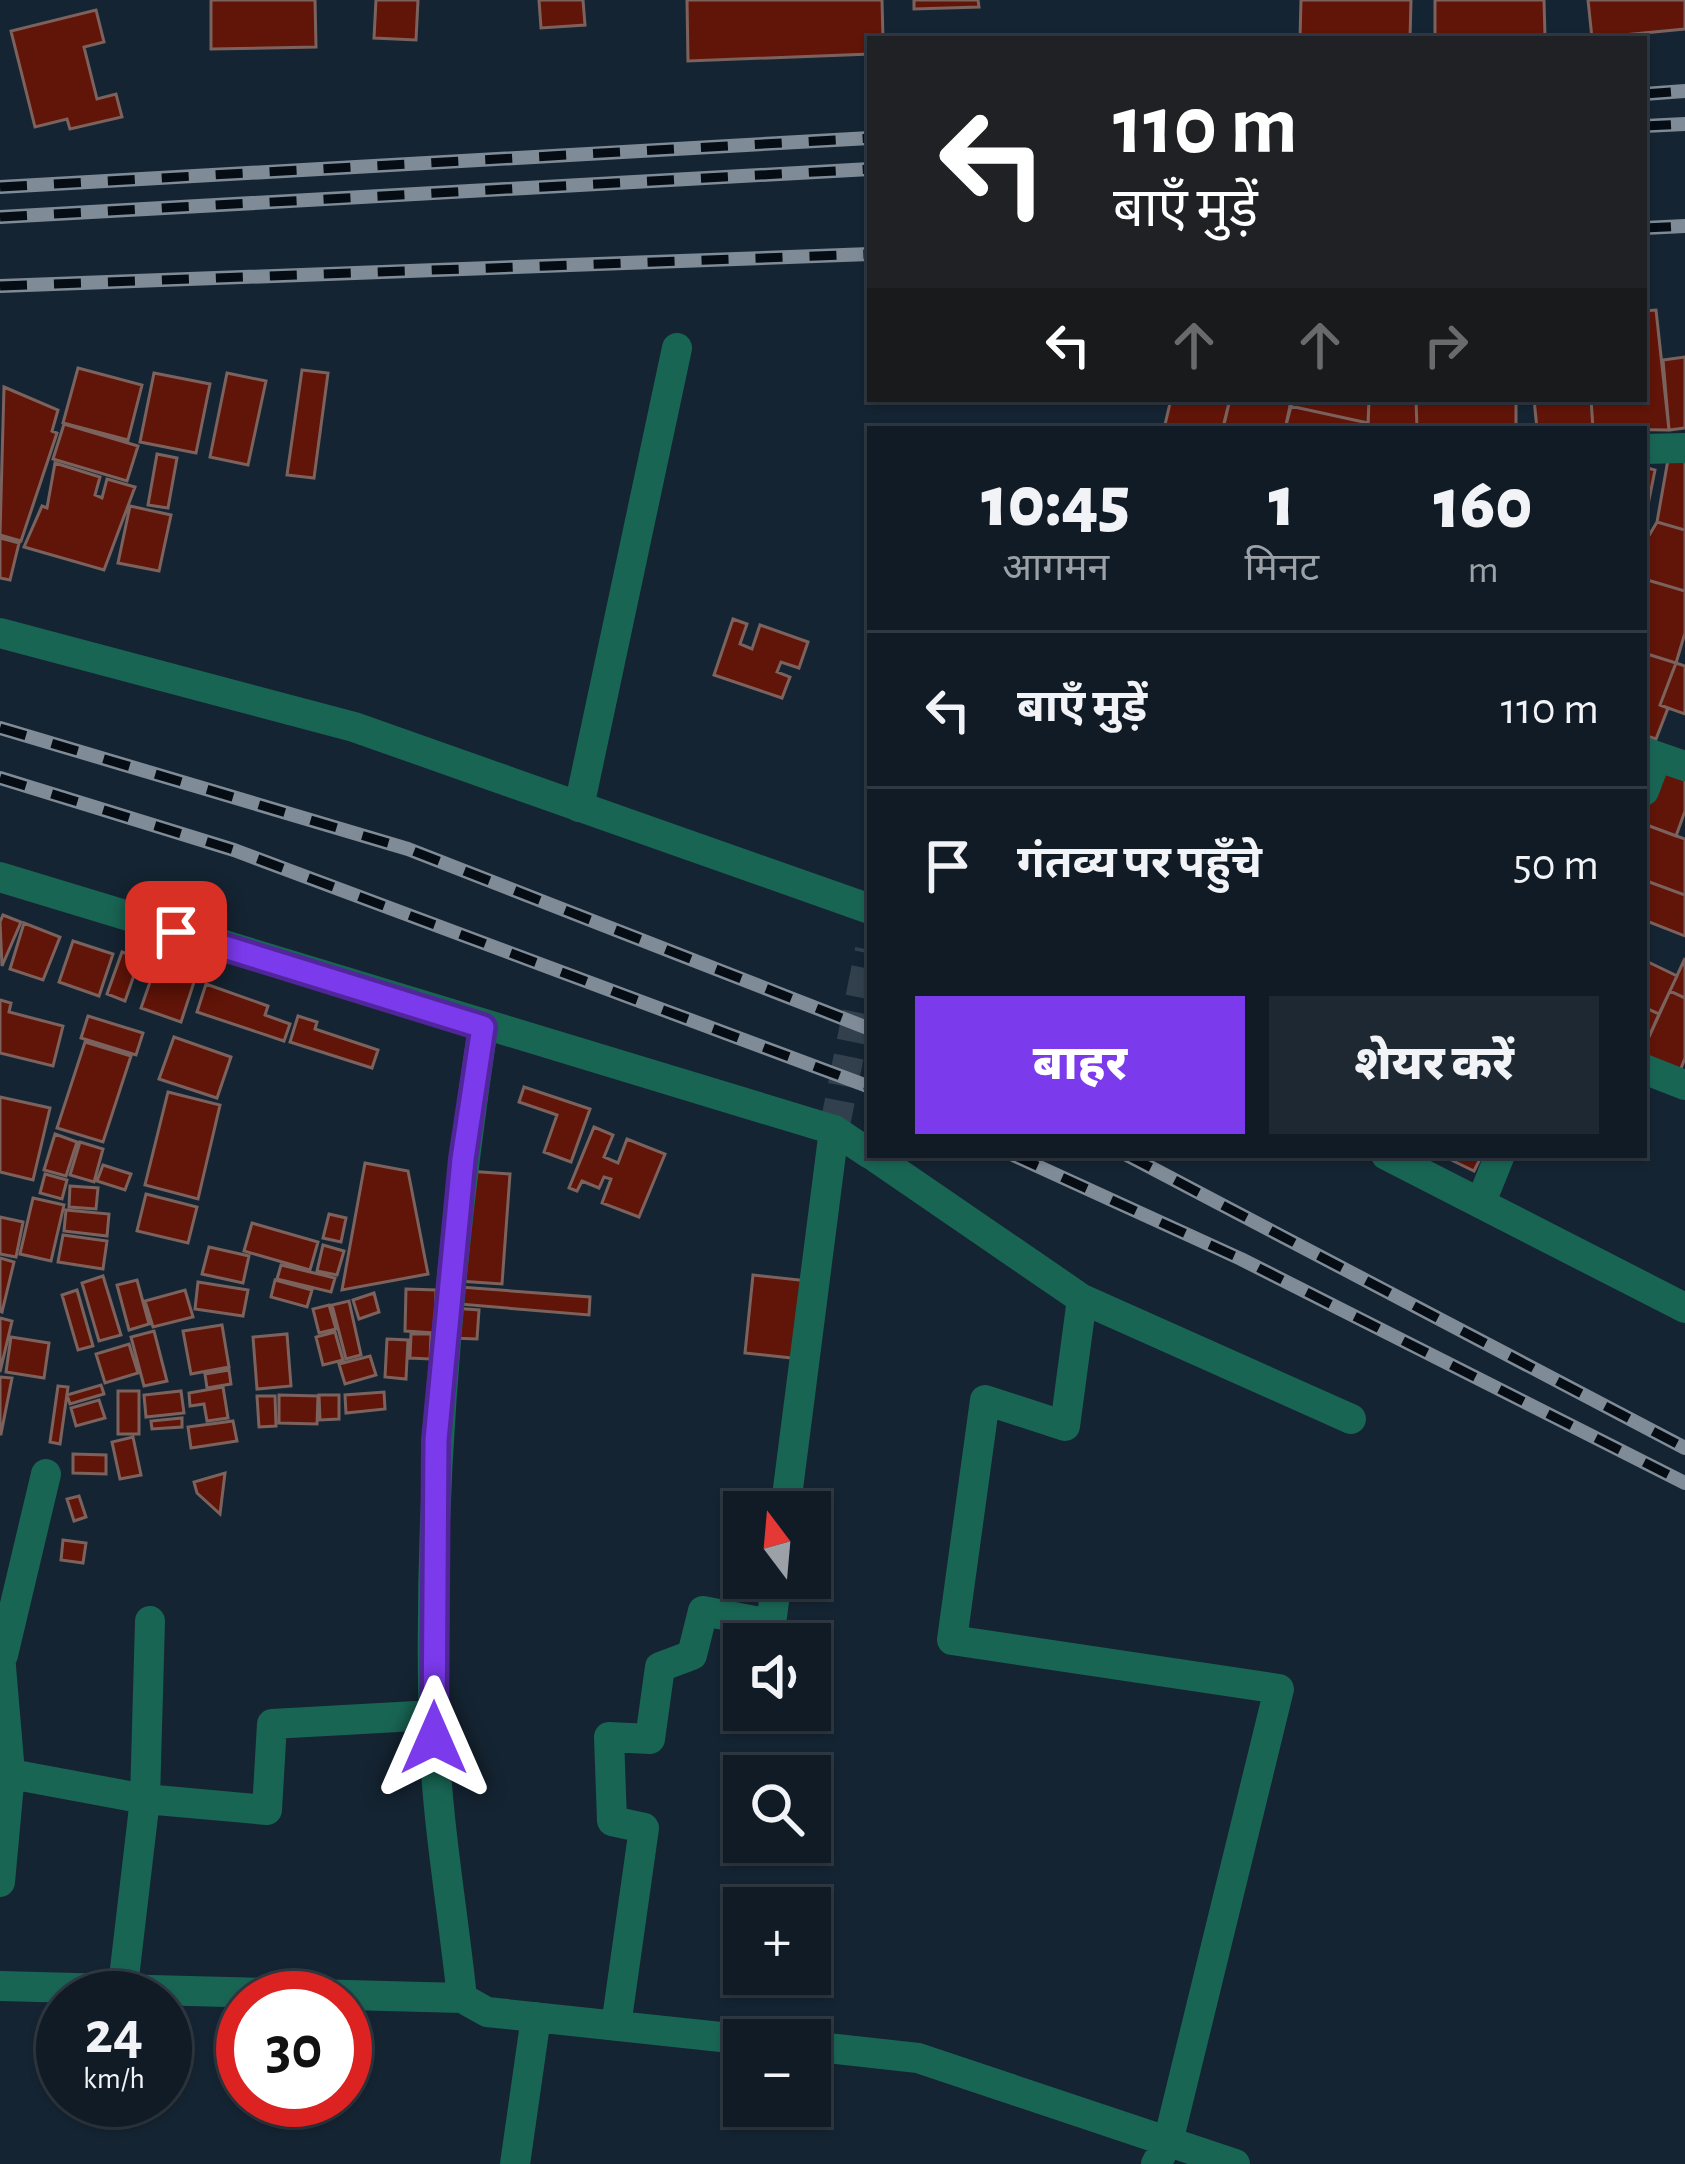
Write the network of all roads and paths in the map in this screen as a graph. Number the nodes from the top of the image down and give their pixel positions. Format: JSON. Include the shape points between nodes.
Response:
{"nodes":[{"id":1,"x":677,"y":348,"type":"dead end"},
{"id":2,"x":1647,"y":448,"type":"edge"},
{"id":3,"x":1685,"y":448,"type":"edge"},
{"id":4,"x":0,"y":633,"type":"edge"},
{"id":5,"x":1662,"y":758,"type":"edge"},
{"id":6,"x":1647,"y":786,"type":"edge"},
{"id":7,"x":578,"y":806,"type":"junction"},
{"id":8,"x":0,"y":877,"type":"edge"},
{"id":9,"x":867,"y":908,"type":"edge"},
{"id":10,"x":483,"y":1027,"type":"junction"},
{"id":11,"x":1647,"y":1070,"type":"edge"},
{"id":12,"x":1685,"y":1085,"type":"edge"},
{"id":13,"x":834,"y":1130,"type":"junction"},
{"id":14,"x":867,"y":1151,"type":"edge"},
{"id":15,"x":877,"y":1158,"type":"edge"},
{"id":16,"x":1392,"y":1158,"type":"edge"},
{"id":17,"x":1499,"y":1158,"type":"edge"},
{"id":18,"x":1481,"y":1202,"type":"junction"},
{"id":19,"x":1082,"y":1299,"type":"junction"},
{"id":20,"x":1685,"y":1307,"type":"edge"},
{"id":21,"x":1351,"y":1419,"type":"dead end"},
{"id":22,"x":46,"y":1474,"type":"dead end"},
{"id":23,"x":788,"y":1491,"type":"edge"},
{"id":24,"x":774,"y":1599,"type":"edge"},
{"id":25,"x":150,"y":1621,"type":"dead end"},
{"id":26,"x":2,"y":1655,"type":"edge"},
{"id":27,"x":434,"y":1715,"type":"junction"},
{"id":28,"x":5,"y":1772,"type":"edge"},
{"id":29,"x":145,"y":1798,"type":"junction"},
{"id":30,"x":0,"y":1882,"type":"edge"},
{"id":31,"x":125,"y":1971,"type":"edge"},
{"id":32,"x":0,"y":1986,"type":"edge"},
{"id":33,"x":36,"y":1986,"type":"edge"},
{"id":34,"x":192,"y":1988,"type":"edge"},
{"id":35,"x":462,"y":1998,"type":"junction"},
{"id":36,"x":536,"y":2017,"type":"junction"},
{"id":37,"x":616,"y":2026,"type":"junction"},
{"id":38,"x":723,"y":2037,"type":"edge"},
{"id":39,"x":831,"y":2049,"type":"edge"},
{"id":40,"x":1162,"y":2153,"type":"edge"},
{"id":41,"x":515,"y":2164,"type":"edge"},
{"id":42,"x":1235,"y":2164,"type":"edge"}],
"edges":[{"from":1,"to":7,"type":"street"},
{"from":2,"to":3,"type":"street"},
{"from":4,"to":7,"type":"street","via":[[354,728]]},
{"from":5,"to":6,"type":"street"},
{"from":7,"to":9,"type":"street"},
{"from":8,"to":10,"type":"street"},
{"from":10,"to":13,"type":"street"},
{"from":10,"to":27,"type":"street","via":[[436,1440]]},
{"from":11,"to":12,"type":"street"},
{"from":13,"to":14,"type":"street"},
{"from":13,"to":23,"type":"street"},
{"from":15,"to":19,"type":"street"},
{"from":16,"to":18,"type":"street"},
{"from":17,"to":18,"type":"street"},
{"from":18,"to":20,"type":"street"},
{"from":19,"to":21,"type":"street"},
{"from":19,"to":40,"type":"street","via":[[1065,1426],[985,1400],[952,1640],[1279,1689]]},
{"from":22,"to":26,"type":"street"},
{"from":24,"to":37,"type":"street","via":[[771,1624],[703,1611],[692,1655],[660,1667],[650,1739],[609,1737],[612,1821],[644,1828]]},
{"from":25,"to":29,"type":"street"},
{"from":26,"to":28,"type":"street"},
{"from":27,"to":29,"type":"street","via":[[272,1724],[267,1810]]},
{"from":27,"to":35,"type":"street"},
{"from":28,"to":29,"type":"street"},
{"from":28,"to":30,"type":"street"},
{"from":29,"to":31,"type":"street"},
{"from":32,"to":33,"type":"street"},
{"from":34,"to":35,"type":"street"},
{"from":35,"to":36,"type":"street","via":[[487,2012]]},
{"from":36,"to":37,"type":"street"},
{"from":36,"to":41,"type":"street"},
{"from":37,"to":38,"type":"street"},
{"from":39,"to":40,"type":"street","via":[[918,2058]]},
{"from":40,"to":42,"type":"street"}]}
